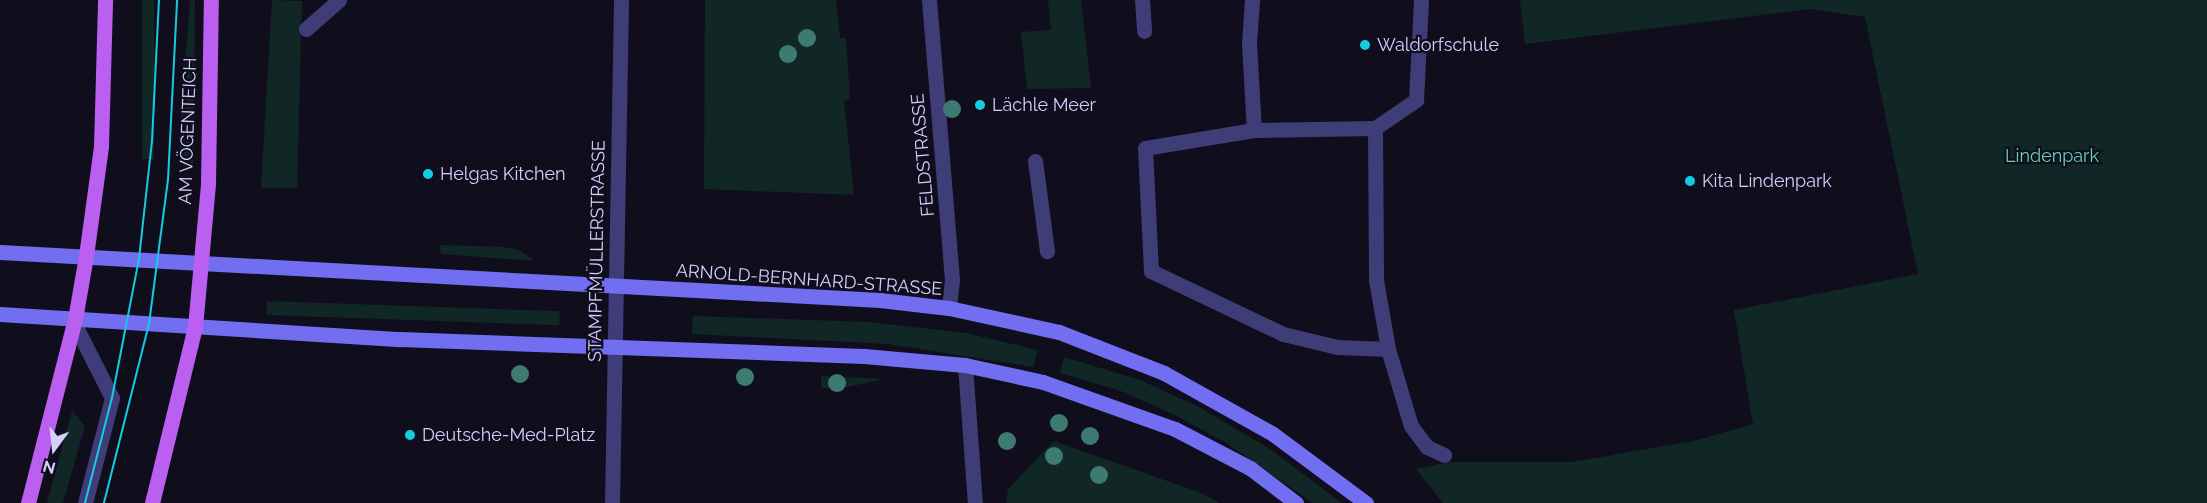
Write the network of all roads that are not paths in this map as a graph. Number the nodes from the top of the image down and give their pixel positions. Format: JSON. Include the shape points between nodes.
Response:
{"nodes":[{"id":1,"x":105,"y":0,"type":"edge"},
{"id":2,"x":212,"y":0,"type":"edge"},
{"id":3,"x":339,"y":0,"type":"edge"},
{"id":4,"x":621,"y":0,"type":"edge"},
{"id":5,"x":929,"y":0,"type":"edge"},
{"id":6,"x":1142,"y":0,"type":"edge"},
{"id":7,"x":1252,"y":0,"type":"edge"},
{"id":8,"x":1421,"y":0,"type":"edge"},
{"id":9,"x":306,"y":29,"type":"dead end"},
{"id":10,"x":1144,"y":31,"type":"dead end"},
{"id":11,"x":1375,"y":128,"type":"junction"},
{"id":12,"x":1254,"y":130,"type":"junction"},
{"id":13,"x":1035,"y":161,"type":"dead end"},
{"id":14,"x":1047,"y":251,"type":"dead end"},
{"id":15,"x":0,"y":252,"type":"edge"},
{"id":16,"x":86,"y":256,"type":"junction"},
{"id":17,"x":202,"y":263,"type":"junction"},
{"id":18,"x":617,"y":289,"type":"junction"},
{"id":19,"x":949,"y":308,"type":"junction"},
{"id":20,"x":0,"y":314,"type":"edge"},
{"id":21,"x":75,"y":321,"type":"junction"},
{"id":22,"x":195,"y":327,"type":"junction"},
{"id":23,"x":615,"y":346,"type":"junction"},
{"id":24,"x":1388,"y":349,"type":"junction"},
{"id":25,"x":965,"y":365,"type":"junction"},
{"id":26,"x":1444,"y":456,"type":"dead end"},
{"id":27,"x":28,"y":503,"type":"edge"},
{"id":28,"x":85,"y":503,"type":"edge"},
{"id":29,"x":152,"y":503,"type":"edge"},
{"id":30,"x":612,"y":503,"type":"edge"},
{"id":31,"x":975,"y":503,"type":"edge"},
{"id":32,"x":1296,"y":503,"type":"edge"},
{"id":33,"x":1366,"y":503,"type":"edge"}],
"edges":[{"from":1,"to":16,"type":"main road","via":[[101,146]]},
{"from":2,"to":17,"type":"main road","name":"AM VÖGENTEICH"},
{"from":3,"to":9,"type":"street"},
{"from":4,"to":18,"type":"street","name":"STAMPFMÜLLERSTRASSE"},
{"from":5,"to":19,"type":"street","name":"FELDSTRASSE","via":[[952,279]]},
{"from":6,"to":10,"type":"street"},
{"from":7,"to":12,"type":"street","via":[[1249,44]]},
{"from":8,"to":11,"type":"street","via":[[1416,100]]},
{"from":11,"to":12,"type":"street"},
{"from":11,"to":24,"type":"street","via":[[1376,280]]},
{"from":12,"to":24,"type":"street","via":[[1145,148],[1151,271],[1283,334],[1337,347]]},
{"from":13,"to":14,"type":"street"},
{"from":15,"to":16,"type":"main road"},
{"from":16,"to":17,"type":"main road"},
{"from":16,"to":21,"type":"main road"},
{"from":17,"to":18,"type":"main road","name":"ARNOLD-BERNHARD-STRASSE"},
{"from":17,"to":22,"type":"main road","name":"AM VÖGENTEICH"},
{"from":18,"to":19,"type":"main road","name":"ARNOLD-BERNHARD-STRASSE","via":[[880,300]]},
{"from":18,"to":23,"type":"street","name":"STAMPFMÜLLERSTRASSE"},
{"from":19,"to":33,"type":"main road","name":"ARNOLD-BERNHARD-STRASSE","via":[[1059,332],[1164,373],[1273,434]]},
{"from":20,"to":21,"type":"main road"},
{"from":21,"to":22,"type":"main road"},
{"from":21,"to":27,"type":"main road"},
{"from":21,"to":28,"type":"street","via":[[112,398]]},
{"from":22,"to":23,"type":"main road"},
{"from":22,"to":29,"type":"main road","name":"AM VÖGENTEICH"},
{"from":23,"to":25,"type":"main road","via":[[864,356]]},
{"from":23,"to":30,"type":"street","name":"STAMPFMÜLLERSTRASSE"},
{"from":24,"to":26,"type":"street","via":[[1411,426],[1427,447]]},
{"from":25,"to":31,"type":"street"},
{"from":25,"to":32,"type":"main road","via":[[1043,382],[1175,429],[1250,468]]}]}
